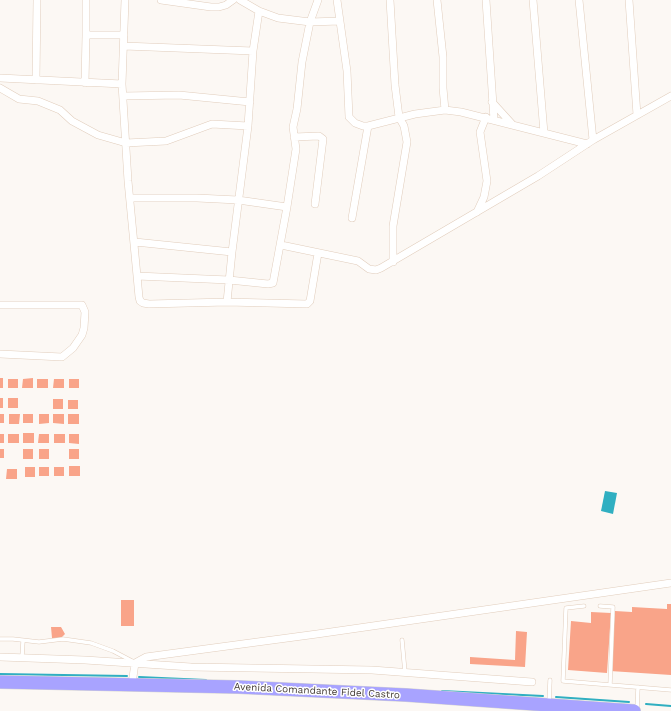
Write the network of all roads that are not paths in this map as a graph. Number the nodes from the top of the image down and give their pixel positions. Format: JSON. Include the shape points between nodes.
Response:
{"nodes":[{"id":1,"x":37,"y":0,"type":"edge"},
{"id":2,"x":86,"y":0,"type":"edge"},
{"id":3,"x":125,"y":0,"type":"edge"},
{"id":4,"x":161,"y":0,"type":"edge"},
{"id":5,"x":233,"y":0,"type":"edge"},
{"id":6,"x":240,"y":0,"type":"edge"},
{"id":7,"x":318,"y":0,"type":"edge"},
{"id":8,"x":337,"y":0,"type":"edge"},
{"id":9,"x":390,"y":0,"type":"edge"},
{"id":10,"x":437,"y":0,"type":"edge"},
{"id":11,"x":486,"y":0,"type":"edge"},
{"id":12,"x":533,"y":0,"type":"edge"},
{"id":13,"x":579,"y":0,"type":"edge"},
{"id":14,"x":629,"y":0,"type":"edge"},
{"id":15,"x":249,"y":3,"type":"edge"},
{"id":16,"x":259,"y":11,"type":"junction"},
{"id":17,"x":310,"y":22,"type":"junction"},
{"id":18,"x":340,"y":22,"type":"junction"},
{"id":19,"x":86,"y":35,"type":"junction"},
{"id":20,"x":124,"y":35,"type":"junction"},
{"id":21,"x":124,"y":46,"type":"junction"},
{"id":22,"x":253,"y":51,"type":"junction"},
{"id":23,"x":0,"y":78,"type":"edge"},
{"id":24,"x":36,"y":80,"type":"junction"},
{"id":25,"x":85,"y":83,"type":"junction"},
{"id":26,"x":122,"y":84,"type":"junction"},
{"id":27,"x":0,"y":88,"type":"edge"},
{"id":28,"x":123,"y":96,"type":"junction"},
{"id":29,"x":671,"y":96,"type":"edge"},
{"id":30,"x":250,"y":102,"type":"junction"},
{"id":31,"x":492,"y":102,"type":"junction"},
{"id":32,"x":446,"y":110,"type":"junction"},
{"id":33,"x":637,"y":115,"type":"junction"},
{"id":34,"x":399,"y":117,"type":"junction"},
{"id":35,"x":486,"y":117,"type":"junction"},
{"id":36,"x":494,"y":120,"type":"junction"},
{"id":37,"x":512,"y":124,"type":"junction"},
{"id":38,"x":248,"y":126,"type":"junction"},
{"id":39,"x":368,"y":126,"type":"junction"},
{"id":40,"x":544,"y":132,"type":"junction"},
{"id":41,"x":294,"y":137,"type":"junction"},
{"id":42,"x":590,"y":142,"type":"junction"},
{"id":43,"x":126,"y":143,"type":"junction"},
{"id":44,"x":130,"y":198,"type":"junction"},
{"id":45,"x":238,"y":200,"type":"junction"},
{"id":46,"x":315,"y":204,"type":"dead end"},
{"id":47,"x":287,"y":207,"type":"junction"},
{"id":48,"x":477,"y":212,"type":"junction"},
{"id":49,"x":352,"y":218,"type":"dead end"},
{"id":50,"x":135,"y":242,"type":"junction"},
{"id":51,"x":281,"y":245,"type":"junction"},
{"id":52,"x":232,"y":252,"type":"junction"},
{"id":53,"x":318,"y":253,"type":"junction"},
{"id":54,"x":393,"y":262,"type":"junction"},
{"id":55,"x":137,"y":276,"type":"junction"},
{"id":56,"x":229,"y":280,"type":"junction"},
{"id":57,"x":227,"y":302,"type":"junction"},
{"id":58,"x":0,"y":305,"type":"edge"},
{"id":59,"x":0,"y":354,"type":"edge"},
{"id":60,"x":671,"y":583,"type":"edge"},
{"id":61,"x":584,"y":606,"type":"dead end"},
{"id":62,"x":600,"y":606,"type":"dead end"},
{"id":63,"x":0,"y":639,"type":"edge"},
{"id":64,"x":402,"y":640,"type":"dead end"},
{"id":65,"x":23,"y":641,"type":"junction"},
{"id":66,"x":0,"y":657,"type":"edge"},
{"id":67,"x":22,"y":658,"type":"junction"},
{"id":68,"x":134,"y":663,"type":"junction"},
{"id":69,"x":405,"y":672,"type":"junction"},
{"id":70,"x":550,"y":680,"type":"dead end"},
{"id":71,"x":0,"y":682,"type":"edge"},
{"id":72,"x":532,"y":682,"type":"dead end"},
{"id":73,"x":132,"y":684,"type":"junction"},
{"id":74,"x":610,"y":685,"type":"junction"},
{"id":75,"x":638,"y":687,"type":"junction"},
{"id":76,"x":671,"y":690,"type":"edge"},
{"id":77,"x":549,"y":705,"type":"junction"},
{"id":78,"x":636,"y":711,"type":"edge"}],
"edges":[{"from":1,"to":24,"type":"street"},
{"from":2,"to":19,"type":"street"},
{"from":3,"to":20,"type":"street"},
{"from":4,"to":5,"type":"street","via":[[211,8],[226,5]]},
{"from":6,"to":15,"type":"street"},
{"from":7,"to":17,"type":"street"},
{"from":8,"to":18,"type":"street"},
{"from":9,"to":34,"type":"street"},
{"from":10,"to":32,"type":"street"},
{"from":11,"to":31,"type":"street"},
{"from":12,"to":40,"type":"street"},
{"from":13,"to":42,"type":"street"},
{"from":14,"to":33,"type":"street"},
{"from":15,"to":16,"type":"street"},
{"from":16,"to":17,"type":"street","via":[[278,18]]},
{"from":16,"to":22,"type":"street"},
{"from":17,"to":18,"type":"street"},
{"from":17,"to":41,"type":"street","via":[[302,62],[293,127]]},
{"from":18,"to":39,"type":"street","via":[[347,71],[349,117],[354,123]]},
{"from":19,"to":20,"type":"street"},
{"from":19,"to":25,"type":"street"},
{"from":20,"to":21,"type":"street"},
{"from":21,"to":22,"type":"street"},
{"from":21,"to":26,"type":"street"},
{"from":22,"to":30,"type":"street"},
{"from":23,"to":24,"type":"street"},
{"from":24,"to":25,"type":"street"},
{"from":25,"to":26,"type":"street"},
{"from":26,"to":28,"type":"street"},
{"from":27,"to":43,"type":"street","via":[[19,99],[38,101],[60,110],[72,121],[98,135]]},
{"from":28,"to":30,"type":"street","via":[[179,95]]},
{"from":28,"to":43,"type":"street"},
{"from":29,"to":33,"type":"street"},
{"from":30,"to":38,"type":"street"},
{"from":31,"to":36,"type":"street"},
{"from":31,"to":37,"type":"street"},
{"from":32,"to":34,"type":"street"},
{"from":32,"to":35,"type":"street"},
{"from":33,"to":42,"type":"street"},
{"from":34,"to":39,"type":"street"},
{"from":34,"to":54,"type":"street","via":[[404,126],[407,142],[393,226]]},
{"from":35,"to":36,"type":"street"},
{"from":35,"to":48,"type":"street","via":[[480,132],[487,181],[484,197]]},
{"from":36,"to":37,"type":"street"},
{"from":37,"to":40,"type":"street"},
{"from":38,"to":43,"type":"street","via":[[212,124],[166,141]]},
{"from":38,"to":45,"type":"street"},
{"from":39,"to":49,"type":"street"},
{"from":40,"to":42,"type":"street"},
{"from":41,"to":46,"type":"street","via":[[319,136],[323,139]]},
{"from":41,"to":47,"type":"street","via":[[296,149]]},
{"from":42,"to":48,"type":"street"},
{"from":43,"to":44,"type":"street"},
{"from":44,"to":45,"type":"street"},
{"from":44,"to":50,"type":"street"},
{"from":45,"to":47,"type":"street"},
{"from":45,"to":52,"type":"street"},
{"from":47,"to":51,"type":"street"},
{"from":48,"to":54,"type":"street"},
{"from":50,"to":52,"type":"street"},
{"from":50,"to":55,"type":"street"},
{"from":51,"to":53,"type":"street"},
{"from":51,"to":56,"type":"street","via":[[273,283]]},
{"from":52,"to":56,"type":"street"},
{"from":53,"to":54,"type":"street","via":[[358,261],[373,270]]},
{"from":53,"to":57,"type":"street","via":[[310,301],[307,304]]},
{"from":55,"to":56,"type":"street"},
{"from":55,"to":57,"type":"street","via":[[140,301],[146,304]]},
{"from":56,"to":57,"type":"street"},
{"from":58,"to":59,"type":"street","via":[[82,305],[85,312],[82,335],[73,348],[62,357]]},
{"from":60,"to":68,"type":"street","via":[[146,657]]},
{"from":61,"to":74,"type":"lane","via":[[566,608],[563,681]]},
{"from":62,"to":74,"type":"lane","via":[[614,607]]},
{"from":63,"to":65,"type":"lane"},
{"from":64,"to":69,"type":"lane"},
{"from":65,"to":67,"type":"lane"},
{"from":65,"to":68,"type":"lane","via":[[63,639],[91,642]]},
{"from":66,"to":67,"type":"street"},
{"from":67,"to":68,"type":"street"},
{"from":68,"to":69,"type":"street","via":[[191,667]]},
{"from":68,"to":73,"type":"street"},
{"from":69,"to":72,"type":"street"},
{"from":70,"to":77,"type":"lane"},
{"from":71,"to":73,"type":"highway","name":"Avenida Comandante Fidel Castro"},
{"from":73,"to":77,"type":"highway","name":"Avenida Comandante Fidel Castro","via":[[246,687]]},
{"from":74,"to":75,"type":"lane"},
{"from":75,"to":76,"type":"lane"},
{"from":75,"to":78,"type":"lane"},
{"from":77,"to":78,"type":"highway","name":"Avenida Comandante Fidel Castro"}]}
